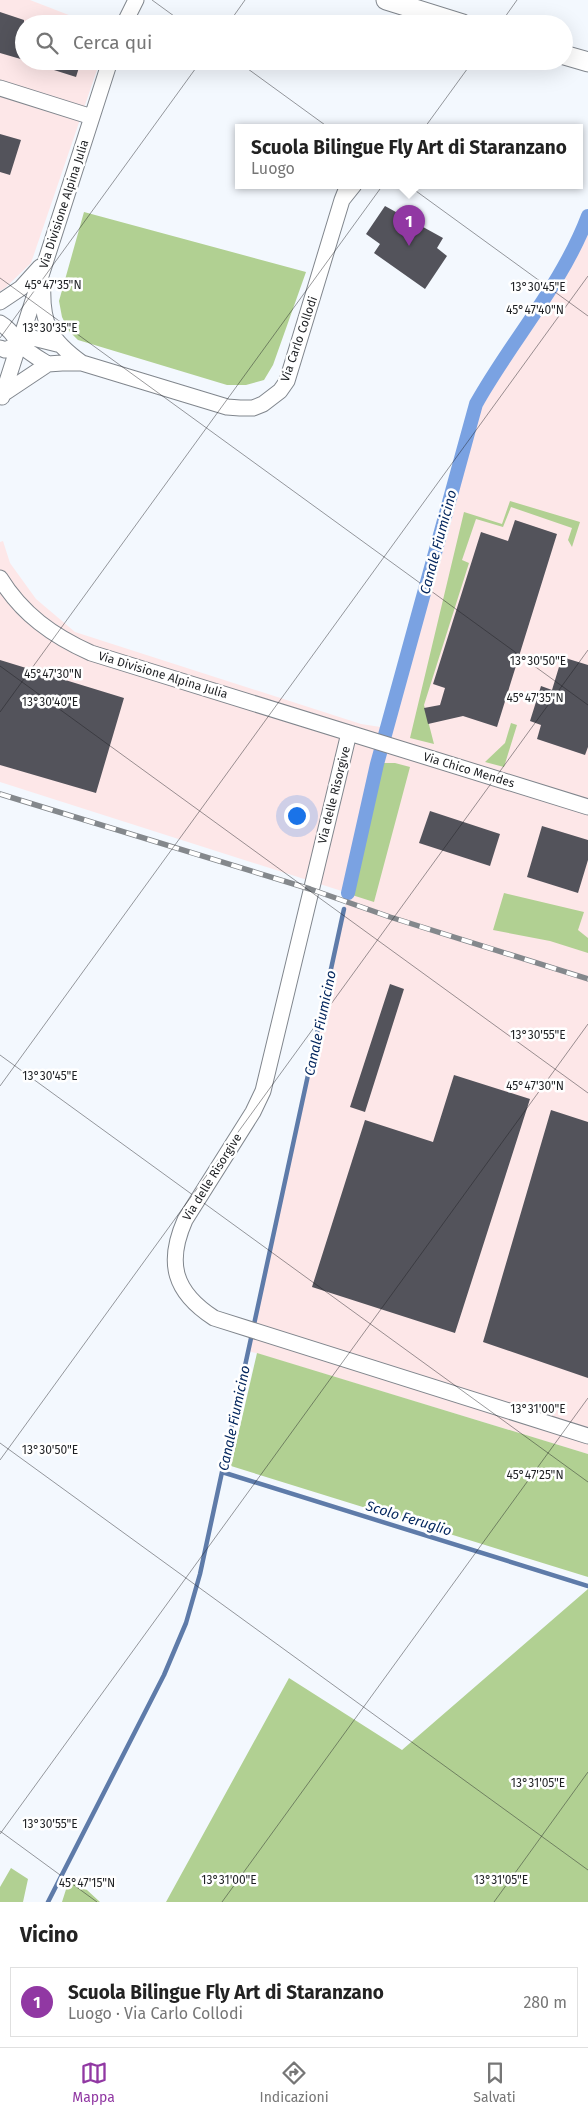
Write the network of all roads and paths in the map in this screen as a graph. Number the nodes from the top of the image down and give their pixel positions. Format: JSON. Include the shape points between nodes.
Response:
{"nodes":[{"id":1,"x":122,"y":0,"type":"edge"},
{"id":2,"x":136,"y":0,"type":"edge"},
{"id":3,"x":386,"y":0,"type":"edge"},
{"id":4,"x":122,"y":15,"type":"edge"},
{"id":5,"x":127,"y":15,"type":"edge"},
{"id":6,"x":434,"y":15,"type":"edge"},
{"id":7,"x":573,"y":58,"type":"edge"},
{"id":8,"x":588,"y":62,"type":"edge"},
{"id":9,"x":107,"y":70,"type":"edge"},
{"id":10,"x":0,"y":88,"type":"edge"},
{"id":11,"x":92,"y":117,"type":"junction"},
{"id":12,"x":346,"y":189,"type":"edge"},
{"id":13,"x":351,"y":189,"type":"edge"},
{"id":14,"x":342,"y":200,"type":"junction"},
{"id":15,"x":44,"y":262,"type":"junction"},
{"id":16,"x":0,"y":302,"type":"edge"},
{"id":17,"x":0,"y":323,"type":"edge"},
{"id":18,"x":18,"y":342,"type":"junction"},
{"id":19,"x":57,"y":344,"type":"junction"},
{"id":20,"x":0,"y":348,"type":"edge"},
{"id":21,"x":82,"y":363,"type":"junction"},
{"id":22,"x":48,"y":364,"type":"junction"},
{"id":23,"x":1,"y":395,"type":"edge"},
{"id":24,"x":0,"y":578,"type":"edge"},
{"id":25,"x":349,"y":733,"type":"junction"},
{"id":26,"x":588,"y":807,"type":"edge"},
{"id":27,"x":588,"y":1436,"type":"edge"}],
"edges":[{"from":1,"to":4,"type":"street"},
{"from":2,"to":5,"type":"street"},
{"from":3,"to":6,"type":"main road"},
{"from":7,"to":8,"type":"main road"},
{"from":9,"to":11,"type":"street","name":"Via Divisione Alpina Julia"},
{"from":10,"to":11,"type":"street"},
{"from":11,"to":15,"type":"street","name":"Via Divisione Alpina Julia"},
{"from":12,"to":14,"type":"street","name":"Via Carlo Collodi"},
{"from":13,"to":14,"type":"street","name":"Via Carlo Collodi"},
{"from":14,"to":21,"type":"street","name":"Via Carlo Collodi","via":[[287,381],[263,404],[253,408],[227,407]]},
{"from":15,"to":16,"type":"street","via":[[21,288]]},
{"from":15,"to":18,"type":"street","name":"Via Divisione Alpina Julia"},
{"from":15,"to":19,"type":"street","name":"Via Carlo Collodi","via":[[42,305],[45,320]]},
{"from":17,"to":18,"type":"street","via":[[11,329]]},
{"from":18,"to":19,"type":"street","name":"Via Carlo Collodi","via":[[33,338]]},
{"from":18,"to":20,"type":"street","name":"Via Carlo Collodi","via":[[5,350]]},
{"from":18,"to":22,"type":"street"},
{"from":18,"to":23,"type":"street","name":"Via Divisione Alpina Julia"},
{"from":19,"to":21,"type":"street","name":"Via Carlo Collodi"},
{"from":21,"to":22,"type":"street","name":"Via Carlo Collodi"},
{"from":22,"to":23,"type":"street"},
{"from":24,"to":25,"type":"street","name":"Via Divisione Alpina Julia","via":[[11,596],[35,620],[61,639],[91,653]]},
{"from":25,"to":26,"type":"street","name":"Via Chico Mendes"},
{"from":25,"to":27,"type":"street","name":"Via delle Risorgive","via":[[263,1091],[185,1220],[177,1238],[176,1273],[184,1290],[199,1308],[214,1318]]}]}
